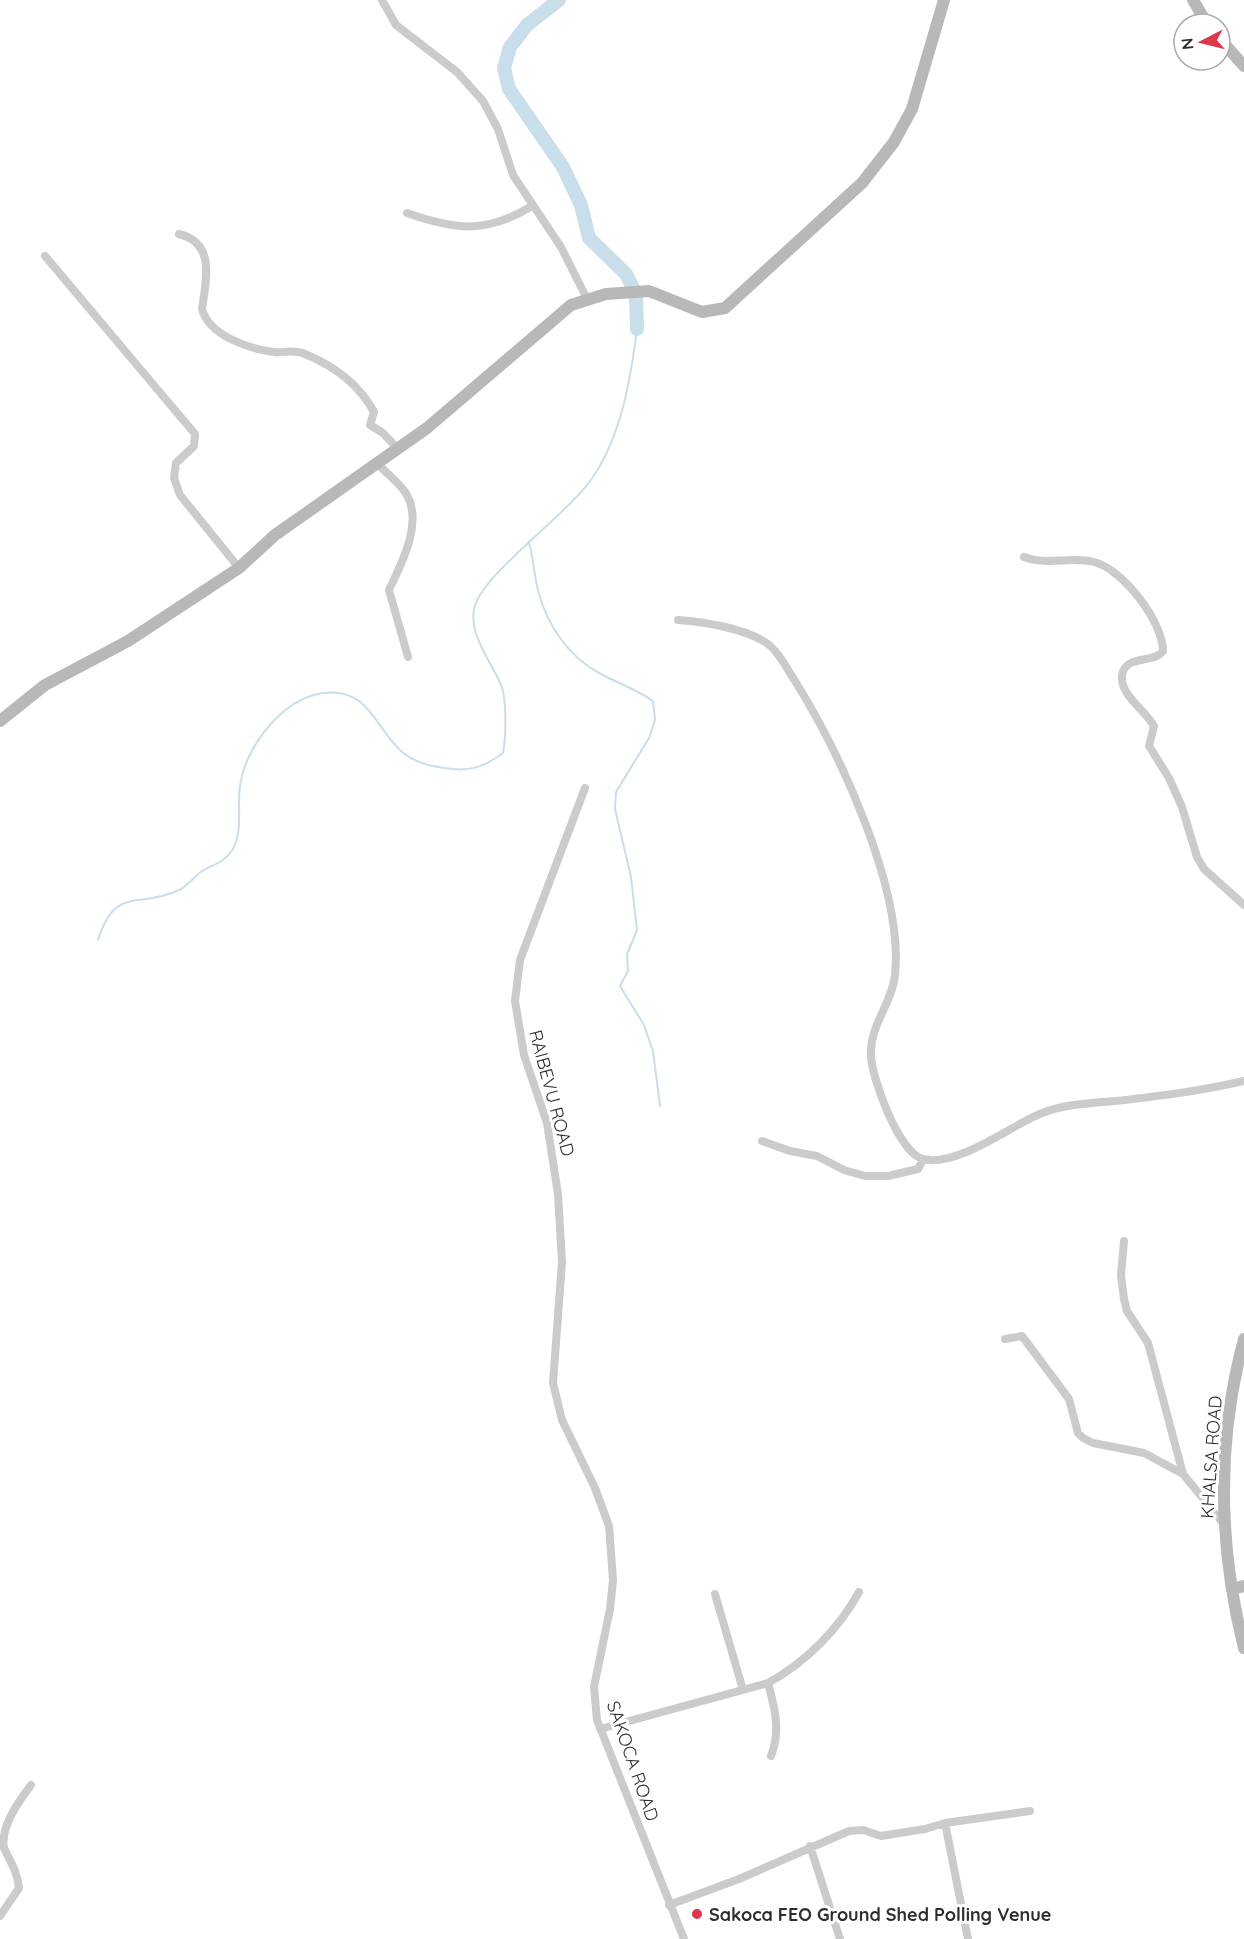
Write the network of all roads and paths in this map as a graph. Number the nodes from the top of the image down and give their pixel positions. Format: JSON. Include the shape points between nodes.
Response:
{"nodes":[{"id":1,"x":382,"y":0,"type":"edge"},
{"id":2,"x":944,"y":0,"type":"edge"},
{"id":3,"x":1232,"y":52,"type":"edge"},
{"id":4,"x":1244,"y":66,"type":"edge"},
{"id":5,"x":532,"y":206,"type":"junction"},
{"id":6,"x":407,"y":213,"type":"dead end"},
{"id":7,"x":179,"y":234,"type":"dead end"},
{"id":8,"x":45,"y":256,"type":"dead end"},
{"id":9,"x":587,"y":299,"type":"junction"},
{"id":10,"x":398,"y":449,"type":"junction"},
{"id":11,"x":378,"y":464,"type":"junction"},
{"id":12,"x":1024,"y":557,"type":"dead end"},
{"id":13,"x":239,"y":568,"type":"junction"},
{"id":14,"x":678,"y":620,"type":"dead end"},
{"id":15,"x":408,"y":657,"type":"dead end"},
{"id":16,"x":16,"y":709,"type":"junction"},
{"id":17,"x":0,"y":710,"type":"edge"},
{"id":18,"x":0,"y":721,"type":"edge"},
{"id":19,"x":585,"y":788,"type":"dead end"},
{"id":20,"x":1244,"y":905,"type":"edge"},
{"id":21,"x":1244,"y":1081,"type":"edge"},
{"id":22,"x":762,"y":1141,"type":"dead end"},
{"id":23,"x":923,"y":1160,"type":"junction"},
{"id":24,"x":1124,"y":1241,"type":"dead end"},
{"id":25,"x":1005,"y":1339,"type":"dead end"},
{"id":26,"x":1244,"y":1339,"type":"edge"},
{"id":27,"x":554,"y":1383,"type":"joint"},
{"id":28,"x":1183,"y":1474,"type":"junction"},
{"id":29,"x":1223,"y":1523,"type":"junction"},
{"id":30,"x":1238,"y":1588,"type":"edge"},
{"id":31,"x":859,"y":1592,"type":"dead end"},
{"id":32,"x":715,"y":1594,"type":"dead end"},
{"id":33,"x":1244,"y":1648,"type":"edge"},
{"id":34,"x":768,"y":1683,"type":"junction"},
{"id":35,"x":743,"y":1690,"type":"junction"},
{"id":36,"x":600,"y":1729,"type":"junction"},
{"id":37,"x":771,"y":1756,"type":"dead end"},
{"id":38,"x":31,"y":1785,"type":"dead end"},
{"id":39,"x":1030,"y":1811,"type":"dead end"},
{"id":40,"x":945,"y":1823,"type":"junction"},
{"id":41,"x":810,"y":1846,"type":"junction"},
{"id":42,"x":669,"y":1905,"type":"junction"},
{"id":43,"x":0,"y":1916,"type":"edge"},
{"id":44,"x":684,"y":1939,"type":"edge"},
{"id":45,"x":840,"y":1939,"type":"edge"},
{"id":46,"x":968,"y":1939,"type":"edge"}],
"edges":[{"from":1,"to":5,"type":"street","via":[[396,26],[457,72],[483,101],[498,129],[513,175]]},
{"from":2,"to":9,"type":"street","via":[[912,110],[894,142],[862,183],[725,308],[702,312],[649,291]]},
{"from":3,"to":4,"type":"street"},
{"from":5,"to":6,"type":"street","via":[[474,228],[430,223]]},
{"from":5,"to":9,"type":"street","via":[[561,247]]},
{"from":7,"to":10,"type":"street","via":[[197,243],[205,256],[207,288],[202,309],[214,326],[239,343],[275,352],[305,353],[346,376],[374,412],[370,425]]},
{"from":8,"to":13,"type":"street","via":[[195,434],[194,446],[176,463],[176,486]]},
{"from":9,"to":10,"type":"street","via":[[565,309],[485,380]]},
{"from":10,"to":11,"type":"street"},
{"from":11,"to":13,"type":"street","via":[[275,535]]},
{"from":11,"to":15,"type":"street","via":[[408,495],[413,519],[404,556],[388,590]]},
{"from":12,"to":20,"type":"street","via":[[1095,562],[1116,572],[1140,600],[1158,632],[1163,651],[1159,656],[1126,666],[1123,683],[1154,726],[1149,746],[1182,807],[1197,857],[1204,869]]},
{"from":13,"to":16,"type":"street","via":[[128,640],[45,685]]},
{"from":14,"to":23,"type":"street","via":[[701,622],[767,642],[831,744],[868,831],[892,925],[895,975],[890,998],[871,1042],[872,1064],[882,1098],[903,1142]]},
{"from":16,"to":17,"type":"street"},
{"from":16,"to":18,"type":"street"},
{"from":19,"to":27,"type":"street","name":"RAIBEVU ROAD","via":[[520,960],[515,1000],[524,1055],[547,1123],[558,1194],[562,1262]]},
{"from":21,"to":23,"type":"street","via":[[1212,1089],[1059,1108],[1031,1118],[972,1150]]},
{"from":22,"to":23,"type":"street","via":[[817,1156],[865,1176],[911,1172]]},
{"from":24,"to":28,"type":"street","via":[[1121,1275],[1127,1311],[1150,1350]]},
{"from":25,"to":28,"type":"street","via":[[1025,1339],[1069,1399],[1078,1433],[1083,1438],[1144,1453]]},
{"from":26,"to":29,"type":"street","name":"KHALSA ROAD","via":[[1228,1432]]},
{"from":27,"to":36,"type":"street","name":"SAKOCA ROAD","via":[[562,1420],[600,1498],[609,1526],[613,1580],[593,1702]]},
{"from":28,"to":29,"type":"street"},
{"from":29,"to":30,"type":"street","name":"KHALSA ROAD"},
{"from":30,"to":33,"type":"street","name":"KHALSA ROAD"},
{"from":31,"to":34,"type":"street","via":[[847,1614],[793,1670]]},
{"from":32,"to":35,"type":"street"},
{"from":34,"to":35,"type":"street"},
{"from":34,"to":37,"type":"street","via":[[778,1726]]},
{"from":35,"to":36,"type":"street"},
{"from":36,"to":42,"type":"street","name":"SAKOCA ROAD"},
{"from":38,"to":43,"type":"street","via":[[7,1819],[2,1834],[2,1846],[18,1875],[19,1888]]},
{"from":39,"to":40,"type":"street"},
{"from":40,"to":41,"type":"street","via":[[880,1836],[862,1830],[849,1831]]},
{"from":40,"to":46,"type":"street"},
{"from":41,"to":42,"type":"street","via":[[739,1880]]},
{"from":41,"to":45,"type":"street"},
{"from":42,"to":44,"type":"street","name":"SAKOCA ROAD"}]}
